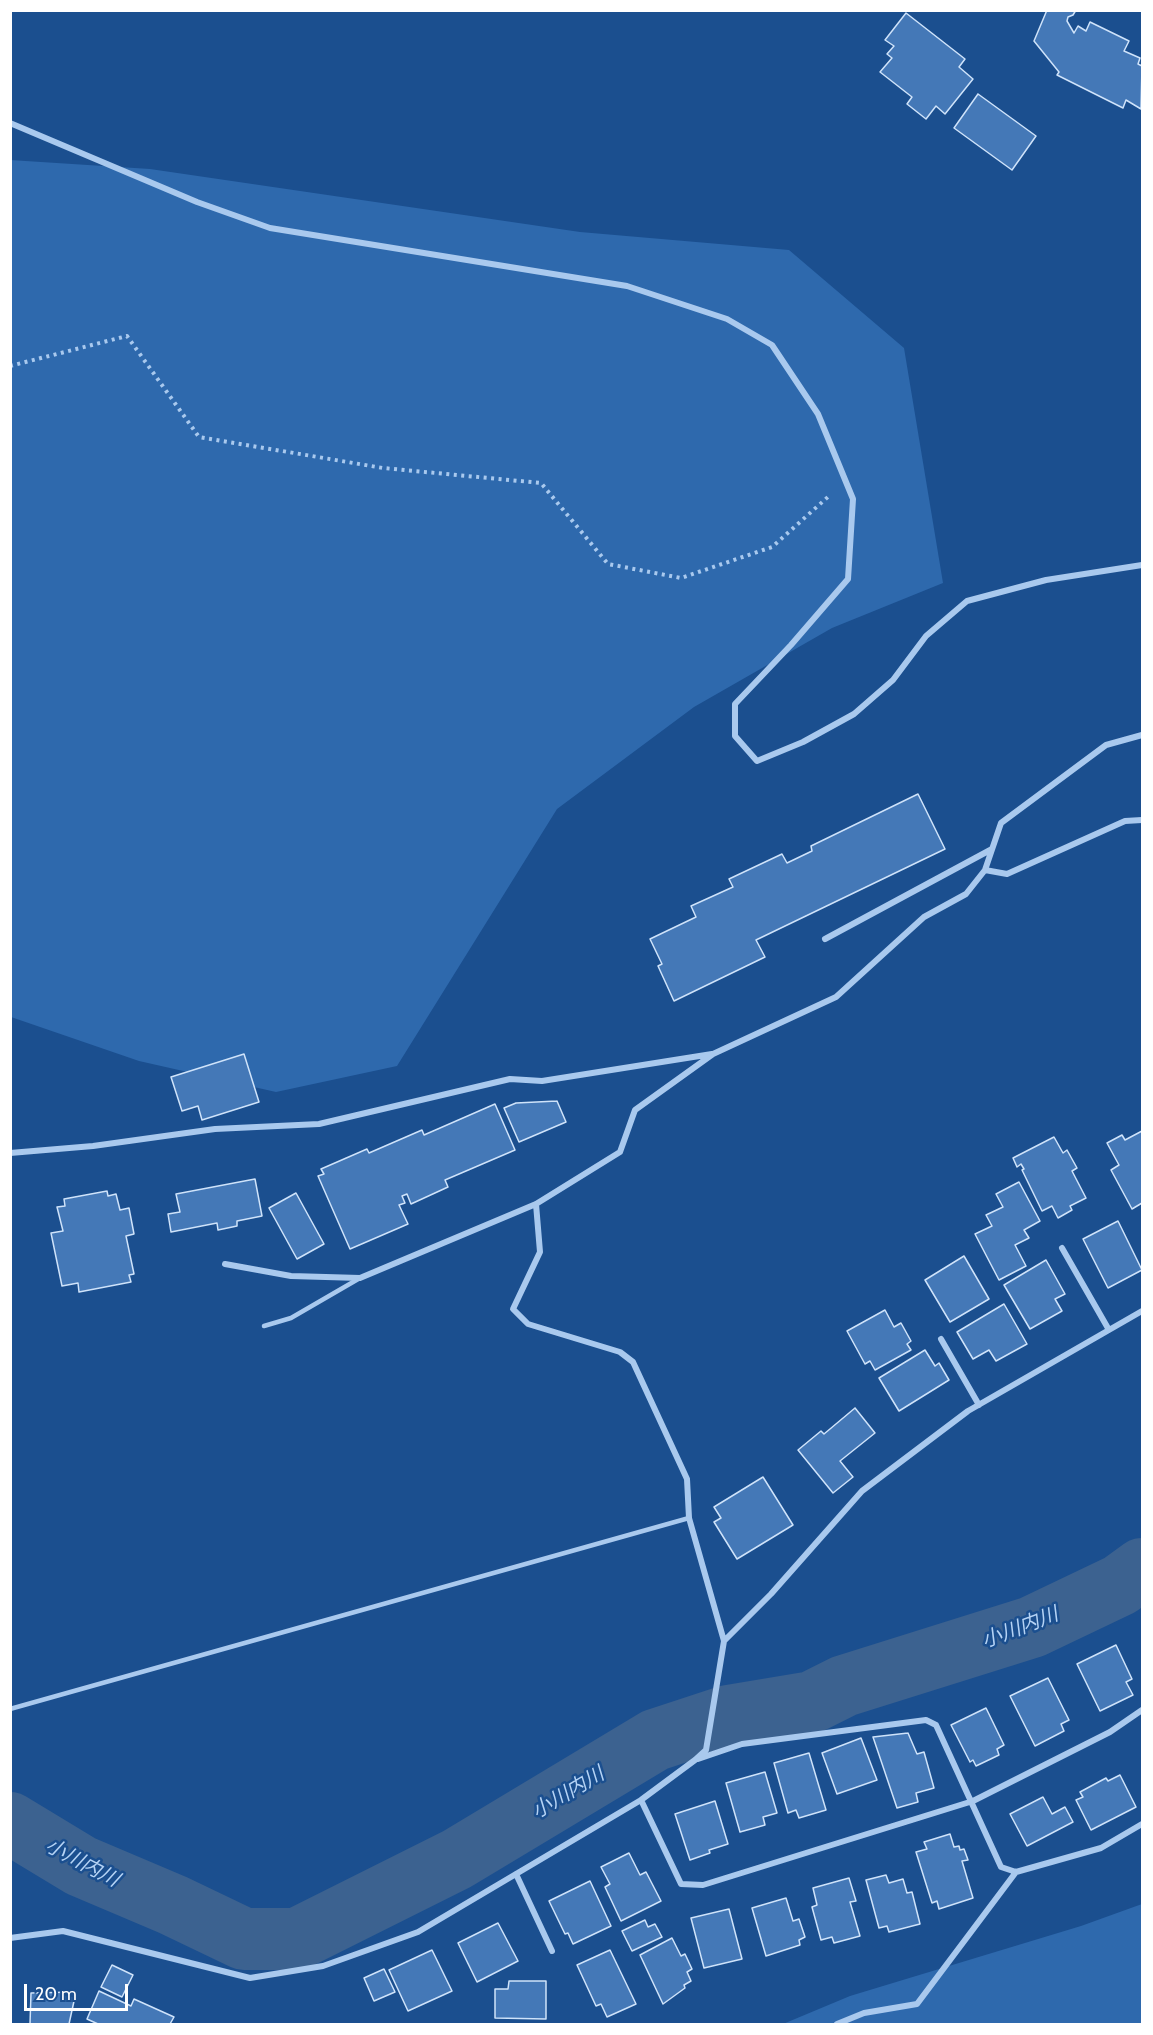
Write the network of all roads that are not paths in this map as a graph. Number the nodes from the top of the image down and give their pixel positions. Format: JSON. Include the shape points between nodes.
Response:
{"nodes":[{"id":1,"x":10,"y":123,"type":"edge"},
{"id":2,"x":1143,"y":565,"type":"edge"},
{"id":3,"x":1143,"y":735,"type":"edge"},
{"id":4,"x":1143,"y":820,"type":"edge"},
{"id":5,"x":993,"y":849,"type":"junction"},
{"id":6,"x":986,"y":870,"type":"junction"},
{"id":7,"x":825,"y":939,"type":"dead end"},
{"id":8,"x":713,"y":1054,"type":"junction"},
{"id":9,"x":10,"y":1153,"type":"edge"},
{"id":10,"x":536,"y":1204,"type":"junction"},
{"id":11,"x":1062,"y":1248,"type":"dead end"},
{"id":12,"x":225,"y":1264,"type":"dead end"},
{"id":13,"x":360,"y":1278,"type":"junction"},
{"id":14,"x":1143,"y":1311,"type":"edge"},
{"id":15,"x":264,"y":1326,"type":"dead end"},
{"id":16,"x":1109,"y":1330,"type":"junction"},
{"id":17,"x":941,"y":1340,"type":"dead end"},
{"id":18,"x":979,"y":1405,"type":"junction"},
{"id":19,"x":689,"y":1518,"type":"junction"},
{"id":20,"x":724,"y":1641,"type":"junction"},
{"id":21,"x":10,"y":1709,"type":"edge"},
{"id":22,"x":1143,"y":1710,"type":"edge"},
{"id":23,"x":695,"y":1760,"type":"junction"},
{"id":24,"x":640,"y":1800,"type":"junction"},
{"id":25,"x":973,"y":1801,"type":"junction"},
{"id":26,"x":1143,"y":1824,"type":"edge"},
{"id":27,"x":1016,"y":1872,"type":"junction"},
{"id":28,"x":516,"y":1874,"type":"junction"},
{"id":29,"x":10,"y":1938,"type":"edge"},
{"id":30,"x":552,"y":1951,"type":"dead end"},
{"id":31,"x":837,"y":2025,"type":"edge"}],
"edges":[{"from":1,"to":2,"type":"street","via":[[196,202],[270,228],[627,286],[727,319],[772,345],[818,414],[853,499],[848,579],[735,704],[735,736],[757,761],[854,714],[893,680],[927,636],[967,601],[1046,580]]},
{"from":3,"to":5,"type":"street","via":[[1106,745],[1000,823]]},
{"from":4,"to":6,"type":"street","via":[[1125,821],[1007,874]]},
{"from":5,"to":6,"type":"street"},
{"from":5,"to":7,"type":"street"},
{"from":6,"to":8,"type":"street","via":[[966,894],[924,917],[836,997]]},
{"from":8,"to":9,"type":"street","via":[[542,1081],[510,1079],[319,1124],[215,1129]]},
{"from":8,"to":10,"type":"street","via":[[636,1110],[620,1152]]},
{"from":10,"to":13,"type":"street"},
{"from":10,"to":19,"type":"street","via":[[540,1252],[513,1309],[528,1324],[620,1352],[633,1362],[687,1479]]},
{"from":11,"to":16,"type":"street"},
{"from":12,"to":13,"type":"street","via":[[291,1276]]},
{"from":13,"to":15,"type":"lane","via":[[291,1318]]},
{"from":14,"to":16,"type":"street"},
{"from":16,"to":18,"type":"street"},
{"from":17,"to":18,"type":"street"},
{"from":18,"to":20,"type":"street","via":[[862,1491]]},
{"from":19,"to":20,"type":"street"},
{"from":19,"to":21,"type":"lane"},
{"from":20,"to":23,"type":"street","via":[[706,1749]]},
{"from":22,"to":25,"type":"street","via":[[1110,1732]]},
{"from":23,"to":24,"type":"street"},
{"from":23,"to":25,"type":"street","via":[[742,1744],[926,1720],[936,1725]]},
{"from":24,"to":25,"type":"street","via":[[681,1884],[703,1885]]},
{"from":24,"to":28,"type":"street"},
{"from":25,"to":27,"type":"street","via":[[1001,1867]]},
{"from":26,"to":27,"type":"street","via":[[1101,1848]]},
{"from":27,"to":31,"type":"street","via":[[917,2004],[864,2013]]},
{"from":28,"to":29,"type":"street","via":[[418,1932],[323,1966],[250,1978],[63,1931]]},
{"from":28,"to":30,"type":"street"}]}
